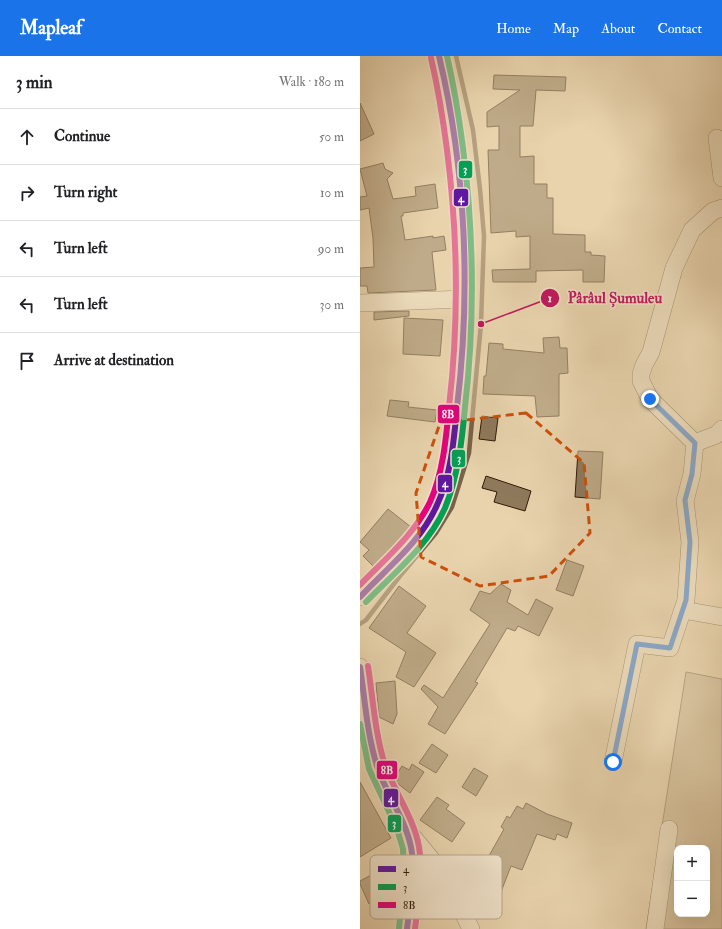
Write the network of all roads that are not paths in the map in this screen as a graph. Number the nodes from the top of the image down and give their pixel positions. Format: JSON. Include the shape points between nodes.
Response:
{"nodes":[{"id":1,"x":439,"y":56,"type":"edge"},
{"id":2,"x":717,"y":138,"type":"dead end"},
{"id":3,"x":722,"y":178,"type":"edge"},
{"id":4,"x":722,"y":208,"type":"edge"},
{"id":5,"x":465,"y":299,"type":"junction"},
{"id":6,"x":360,"y":303,"type":"edge"},
{"id":7,"x":722,"y":429,"type":"edge"},
{"id":8,"x":695,"y":443,"type":"junction"},
{"id":9,"x":360,"y":597,"type":"edge"},
{"id":10,"x":683,"y":610,"type":"junction"},
{"id":11,"x":722,"y":617,"type":"edge"},
{"id":12,"x":360,"y":667,"type":"edge"},
{"id":13,"x":613,"y":762,"type":"dead end"},
{"id":14,"x":404,"y":825,"type":"junction"},
{"id":15,"x":669,"y":829,"type":"dead end"},
{"id":16,"x":411,"y":855,"type":"edge"},
{"id":17,"x":428,"y":855,"type":"edge"},
{"id":18,"x":408,"y":919,"type":"edge"},
{"id":19,"x":466,"y":919,"type":"edge"},
{"id":20,"x":407,"y":929,"type":"edge"},
{"id":21,"x":471,"y":929,"type":"edge"},
{"id":22,"x":655,"y":929,"type":"edge"}],
"edges":[{"from":1,"to":5,"type":"street","via":[[458,166]]},
{"from":2,"to":3,"type":"street"},
{"from":4,"to":8,"type":"street","via":[[713,211],[692,230],[674,268],[651,352],[641,374],[641,382],[650,399]]},
{"from":5,"to":6,"type":"street"},
{"from":5,"to":9,"type":"street","via":[[463,353],[453,443],[437,505],[411,544]]},
{"from":7,"to":8,"type":"street","via":[[716,435]]},
{"from":8,"to":10,"type":"street","via":[[692,474],[685,500],[690,542]]},
{"from":10,"to":11,"type":"street"},
{"from":10,"to":13,"type":"street","via":[[670,648],[637,644]]},
{"from":12,"to":14,"type":"street","via":[[377,765]]},
{"from":14,"to":16,"type":"street"},
{"from":14,"to":17,"type":"street"},
{"from":15,"to":22,"type":"street"},
{"from":18,"to":20,"type":"street"},
{"from":19,"to":21,"type":"street"}]}
